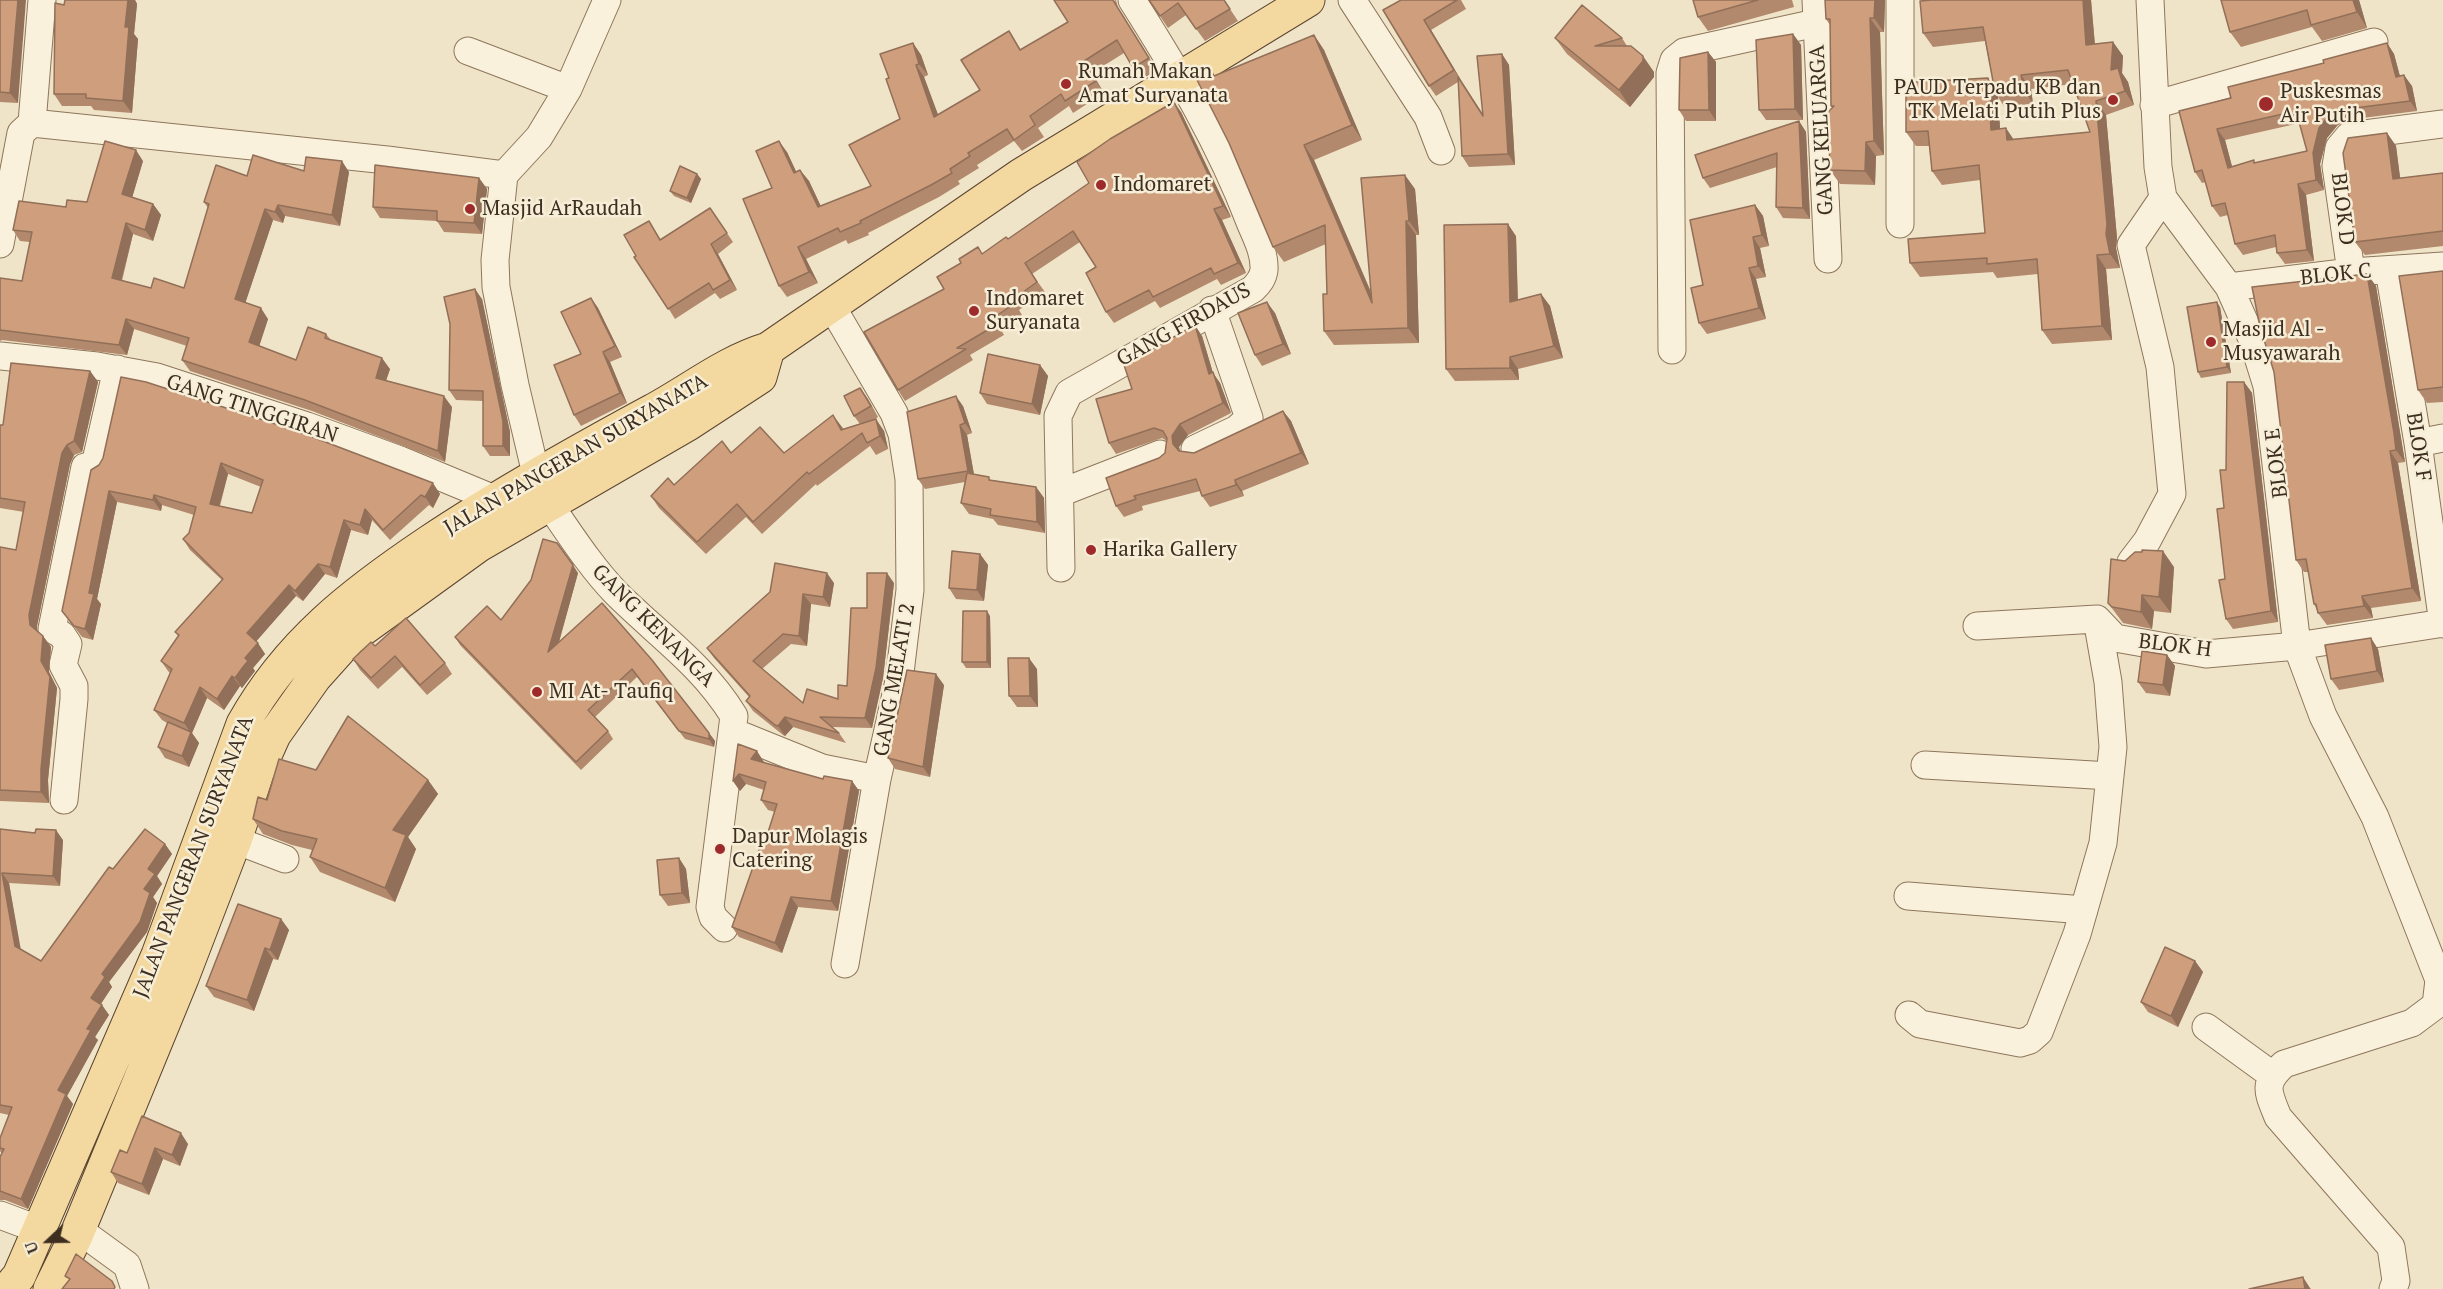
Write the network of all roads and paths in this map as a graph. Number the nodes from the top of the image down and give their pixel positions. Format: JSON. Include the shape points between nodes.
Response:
{"nodes":[{"id":1,"x":42,"y":0,"type":"edge"},
{"id":2,"x":607,"y":0,"type":"edge"},
{"id":3,"x":1132,"y":0,"type":"edge"},
{"id":4,"x":1352,"y":0,"type":"edge"},
{"id":5,"x":1900,"y":0,"type":"edge"},
{"id":6,"x":2150,"y":0,"type":"edge"},
{"id":7,"x":1295,"y":4,"type":"edge"},
{"id":8,"x":1816,"y":12,"type":"edge"},
{"id":9,"x":2374,"y":42,"type":"dead end"},
{"id":10,"x":468,"y":51,"type":"dead end"},
{"id":11,"x":1181,"y":77,"type":"junction"},
{"id":12,"x":568,"y":89,"type":"junction"},
{"id":13,"x":2154,"y":105,"type":"junction"},
{"id":14,"x":2443,"y":124,"type":"edge"},
{"id":15,"x":20,"y":126,"type":"edge"},
{"id":16,"x":1441,"y":151,"type":"dead end"},
{"id":17,"x":504,"y":175,"type":"junction"},
{"id":18,"x":2163,"y":198,"type":"junction"},
{"id":19,"x":1900,"y":224,"type":"dead end"},
{"id":20,"x":0,"y":244,"type":"edge"},
{"id":21,"x":1828,"y":259,"type":"dead end"},
{"id":22,"x":2443,"y":266,"type":"edge"},
{"id":23,"x":2389,"y":270,"type":"junction"},
{"id":24,"x":2351,"y":272,"type":"junction"},
{"id":25,"x":2229,"y":287,"type":"junction"},
{"id":26,"x":831,"y":305,"type":"junction"},
{"id":27,"x":1212,"y":310,"type":"junction"},
{"id":28,"x":768,"y":349,"type":"junction"},
{"id":29,"x":1672,"y":350,"type":"dead end"},
{"id":30,"x":0,"y":356,"type":"edge"},
{"id":31,"x":117,"y":369,"type":"junction"},
{"id":32,"x":2430,"y":440,"type":"edge"},
{"id":33,"x":1195,"y":448,"type":"dead end"},
{"id":34,"x":1160,"y":454,"type":"edge"},
{"id":35,"x":536,"y":474,"type":"junction"},
{"id":36,"x":1060,"y":493,"type":"junction"},
{"id":37,"x":494,"y":499,"type":"junction"},
{"id":38,"x":549,"y":504,"type":"junction"},
{"id":39,"x":514,"y":524,"type":"junction"},
{"id":40,"x":2131,"y":562,"type":"edge"},
{"id":41,"x":1060,"y":568,"type":"dead end"},
{"id":42,"x":2097,"y":619,"type":"junction"},
{"id":43,"x":2443,"y":623,"type":"edge"},
{"id":44,"x":1977,"y":626,"type":"dead end"},
{"id":45,"x":2297,"y":646,"type":"junction"},
{"id":46,"x":733,"y":732,"type":"junction"},
{"id":47,"x":1925,"y":765,"type":"dead end"},
{"id":48,"x":2110,"y":776,"type":"junction"},
{"id":49,"x":877,"y":779,"type":"junction"},
{"id":50,"x":64,"y":800,"type":"dead end"},
{"id":51,"x":235,"y":840,"type":"junction"},
{"id":52,"x":285,"y":859,"type":"dead end"},
{"id":53,"x":1908,"y":896,"type":"dead end"},
{"id":54,"x":2084,"y":910,"type":"junction"},
{"id":55,"x":724,"y":928,"type":"dead end"},
{"id":56,"x":845,"y":964,"type":"dead end"},
{"id":57,"x":1909,"y":1015,"type":"dead end"},
{"id":58,"x":2206,"y":1027,"type":"dead end"},
{"id":59,"x":2272,"y":1075,"type":"junction"},
{"id":60,"x":0,"y":1215,"type":"edge"},
{"id":61,"x":40,"y":1230,"type":"junction"},
{"id":62,"x":79,"y":1230,"type":"junction"},
{"id":63,"x":8,"y":1289,"type":"edge"},
{"id":64,"x":50,"y":1289,"type":"edge"},
{"id":65,"x":135,"y":1289,"type":"edge"},
{"id":66,"x":2393,"y":1289,"type":"edge"}],
"edges":[{"from":1,"to":15,"type":"street"},
{"from":2,"to":12,"type":"street"},
{"from":3,"to":11,"type":"street"},
{"from":4,"to":16,"type":"street","via":[[1428,117]]},
{"from":5,"to":19,"type":"street"},
{"from":6,"to":13,"type":"street"},
{"from":7,"to":11,"type":"main road","name":"JALAN PANGERAN SURYANATA"},
{"from":8,"to":21,"type":"street","name":"GANG KELUARGA"},
{"from":8,"to":29,"type":"street","via":[[1684,52],[1674,60],[1670,73]]},
{"from":9,"to":13,"type":"street"},
{"from":10,"to":12,"type":"street"},
{"from":11,"to":26,"type":"main road","name":"JALAN PANGERAN SURYANATA","via":[[1021,175]]},
{"from":11,"to":27,"type":"street","name":"GANG FIRDAUS","via":[[1218,147],[1263,258],[1260,282]]},
{"from":12,"to":17,"type":"street","via":[[539,137]]},
{"from":13,"to":18,"type":"street"},
{"from":14,"to":24,"type":"street","name":"BLOK D","via":[[2349,136],[2338,148],[2336,166]]},
{"from":15,"to":17,"type":"street","via":[[387,160]]},
{"from":15,"to":20,"type":"street"},
{"from":17,"to":35,"type":"street","via":[[496,287]]},
{"from":18,"to":25,"type":"street","name":"BLOK E"},
{"from":18,"to":40,"type":"street","via":[[2131,245],[2160,367],[2172,494]]},
{"from":22,"to":23,"type":"street","name":"BLOK C"},
{"from":23,"to":24,"type":"street","name":"BLOK C"},
{"from":23,"to":32,"type":"street","name":"BLOK F"},
{"from":24,"to":25,"type":"street","name":"BLOK C"},
{"from":25,"to":45,"type":"street","name":"BLOK E","via":[[2253,341],[2267,386]]},
{"from":26,"to":28,"type":"main road","name":"JALAN PANGERAN SURYANATA"},
{"from":26,"to":49,"type":"street","name":"GANG MELATI 2","via":[[894,413],[902,434],[909,479],[910,591],[899,681]]},
{"from":27,"to":33,"type":"street","via":[[1249,418],[1237,429]]},
{"from":27,"to":36,"type":"street","name":"GANG FIRDAUS","via":[[1069,393],[1058,416]]},
{"from":28,"to":35,"type":"main road","name":"JALAN PANGERAN SURYANATA","via":[[740,358],[683,394]]},
{"from":28,"to":38,"type":"main road","name":"JALAN PANGERAN SURYANATA","via":[[760,377]]},
{"from":30,"to":31,"type":"street","name":"GANG TINGGIRAN"},
{"from":31,"to":37,"type":"street","name":"GANG TINGGIRAN","via":[[308,426]]},
{"from":31,"to":50,"type":"street","via":[[95,465],[85,467],[52,629],[62,634],[68,644],[63,665],[74,686]]},
{"from":32,"to":43,"type":"street","name":"BLOK F"},
{"from":34,"to":36,"type":"street"},
{"from":35,"to":37,"type":"main road","name":"JALAN PANGERAN SURYANATA"},
{"from":36,"to":41,"type":"street","name":"GANG FIRDAUS"},
{"from":37,"to":39,"type":"main road"},
{"from":37,"to":61,"type":"main road","name":"JALAN PANGERAN SURYANATA","via":[[333,611],[261,690],[243,724],[158,955]]},
{"from":38,"to":39,"type":"main road","name":"JALAN PANGERAN SURYANATA"},
{"from":38,"to":46,"type":"street","name":"GANG KENANGA","via":[[617,594],[693,661],[721,695],[734,716]]},
{"from":39,"to":51,"type":"main road","name":"JALAN PANGERAN SURYANATA","via":[[423,583],[349,639],[315,677],[274,735]]},
{"from":42,"to":44,"type":"street"},
{"from":42,"to":45,"type":"street","name":"BLOK H","via":[[2115,638],[2206,654]]},
{"from":42,"to":48,"type":"street","via":[[2108,682],[2113,747]]},
{"from":43,"to":45,"type":"street","name":"BLOK H"},
{"from":45,"to":59,"type":"street","name":"BLOK E","via":[[2323,716],[2375,817],[2439,980],[2436,1005],[2412,1023],[2284,1064]]},
{"from":46,"to":49,"type":"street","via":[[822,768]]},
{"from":46,"to":55,"type":"street","name":"GANG KENANGA","via":[[710,907],[712,917]]},
{"from":47,"to":48,"type":"street"},
{"from":48,"to":54,"type":"street","via":[[2103,843]]},
{"from":49,"to":56,"type":"street","name":"GANG MELATI 2"},
{"from":51,"to":52,"type":"street"},
{"from":51,"to":62,"type":"main road","name":"JALAN PANGERAN SURYANATA"},
{"from":53,"to":54,"type":"street"},
{"from":54,"to":57,"type":"street","via":[[2039,1032],[2030,1041],[2020,1043],[1920,1024]]},
{"from":58,"to":59,"type":"street"},
{"from":59,"to":66,"type":"street","via":[[2268,1091],[2278,1117],[2391,1247],[2396,1281]]},
{"from":60,"to":61,"type":"street"},
{"from":61,"to":63,"type":"main road","name":"JALAN PANGERAN SURYANATA","via":[[19,1276]]},
{"from":62,"to":64,"type":"main road","name":"JALAN PANGERAN SURYANATA"},
{"from":62,"to":65,"type":"street","via":[[127,1265]]}]}
